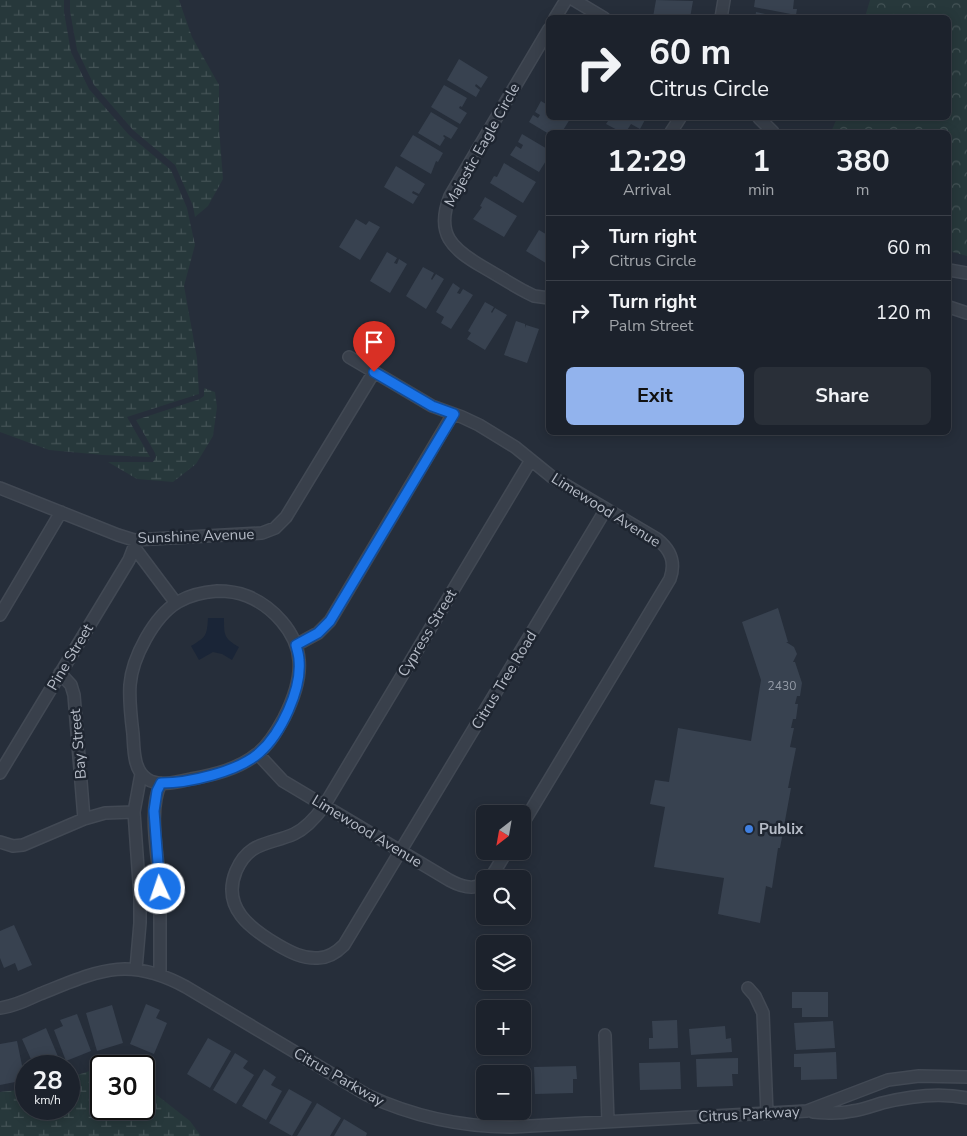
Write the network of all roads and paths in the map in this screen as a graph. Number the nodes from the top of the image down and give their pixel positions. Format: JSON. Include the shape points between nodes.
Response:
{"nodes":[{"id":1,"x":566,"y":0,"type":"edge"},
{"id":2,"x":574,"y":0,"type":"edge"},
{"id":3,"x":724,"y":0,"type":"edge"},
{"id":4,"x":558,"y":15,"type":"edge"},
{"id":5,"x":599,"y":15,"type":"edge"},
{"id":6,"x":721,"y":15,"type":"edge"},
{"id":7,"x":546,"y":34,"type":"edge"},
{"id":8,"x":760,"y":120,"type":"edge"},
{"id":9,"x":771,"y":130,"type":"edge"},
{"id":10,"x":951,"y":270,"type":"edge"},
{"id":11,"x":967,"y":273,"type":"edge"},
{"id":12,"x":546,"y":298,"type":"edge"},
{"id":13,"x":951,"y":308,"type":"edge"},
{"id":14,"x":967,"y":313,"type":"edge"},
{"id":15,"x":349,"y":357,"type":"dead end"},
{"id":16,"x":374,"y":372,"type":"junction"},
{"id":17,"x":454,"y":414,"type":"junction"},
{"id":18,"x":531,"y":460,"type":"junction"},
{"id":19,"x":0,"y":488,"type":"edge"},
{"id":20,"x":606,"y":509,"type":"junction"},
{"id":21,"x":61,"y":512,"type":"junction"},
{"id":22,"x":134,"y":544,"type":"junction"},
{"id":23,"x":176,"y":603,"type":"junction"},
{"id":24,"x":0,"y":615,"type":"edge"},
{"id":25,"x":296,"y":645,"type":"junction"},
{"id":26,"x":60,"y":673,"type":"junction"},
{"id":27,"x":258,"y":754,"type":"junction"},
{"id":28,"x":0,"y":774,"type":"edge"},
{"id":29,"x":141,"y":774,"type":"junction"},
{"id":30,"x":161,"y":783,"type":"junction"},
{"id":31,"x":324,"y":806,"type":"junction"},
{"id":32,"x":531,"y":810,"type":"edge"},
{"id":33,"x":134,"y":812,"type":"junction"},
{"id":34,"x":84,"y":819,"type":"junction"},
{"id":35,"x":0,"y":842,"type":"edge"},
{"id":36,"x":401,"y":852,"type":"junction"},
{"id":37,"x":159,"y":881,"type":"junction"},
{"id":38,"x":140,"y":884,"type":"junction"},
{"id":39,"x":476,"y":886,"type":"edge"},
{"id":40,"x":136,"y":969,"type":"junction"},
{"id":41,"x":160,"y":974,"type":"junction"},
{"id":42,"x":748,"y":988,"type":"dead end"},
{"id":43,"x":0,"y":1008,"type":"edge"},
{"id":44,"x":605,"y":1035,"type":"dead end"},
{"id":45,"x":967,"y":1077,"type":"edge"},
{"id":46,"x":876,"y":1084,"type":"junction"},
{"id":47,"x":967,"y":1098,"type":"edge"},
{"id":48,"x":883,"y":1103,"type":"junction"},
{"id":49,"x":807,"y":1111,"type":"junction"},
{"id":50,"x":767,"y":1114,"type":"junction"},
{"id":51,"x":608,"y":1122,"type":"junction"}],
"edges":[{"from":1,"to":4,"type":"street"},
{"from":2,"to":5,"type":"street"},
{"from":3,"to":6,"type":"street"},
{"from":7,"to":12,"type":"street","name":"Majestic Eagle Circle","via":[[450,196],[444,217],[448,238],[461,254],[526,292]]},
{"from":8,"to":9,"type":"street"},
{"from":10,"to":11,"type":"street"},
{"from":13,"to":14,"type":"street"},
{"from":15,"to":16,"type":"street","name":"Limewood Avenue"},
{"from":16,"to":17,"type":"street","name":"Limewood Avenue","via":[[432,406]]},
{"from":16,"to":22,"type":"street","name":"Sunshine Avenue","via":[[291,510],[275,528],[262,533]]},
{"from":17,"to":18,"type":"street","name":"Limewood Avenue","via":[[479,425]]},
{"from":17,"to":25,"type":"street","via":[[330,621],[318,633]]},
{"from":18,"to":20,"type":"street","name":"Limewood Avenue","via":[[552,477]]},
{"from":18,"to":31,"type":"street","name":"Cypress Street"},
{"from":19,"to":21,"type":"street","name":"Sunshine Avenue"},
{"from":20,"to":32,"type":"street","name":"Limewood Avenue","via":[[663,544],[673,560],[672,573]]},
{"from":20,"to":36,"type":"street","name":"Citrus Tree Road"},
{"from":21,"to":22,"type":"street","name":"Sunshine Avenue"},
{"from":21,"to":24,"type":"street"},
{"from":22,"to":23,"type":"street"},
{"from":22,"to":26,"type":"street","name":"Pine Street","via":[[129,560]]},
{"from":23,"to":25,"type":"street","via":[[202,592],[232,592],[247,596],[283,623]]},
{"from":23,"to":29,"type":"street","via":[[149,634],[132,671],[130,706],[135,757]]},
{"from":25,"to":27,"type":"street","via":[[299,673],[293,698],[274,734]]},
{"from":26,"to":28,"type":"street","name":"Pine Street"},
{"from":26,"to":34,"type":"street","name":"Bay Street","via":[[71,685],[74,695]]},
{"from":27,"to":30,"type":"street","via":[[218,773]]},
{"from":27,"to":31,"type":"street","name":"Limewood Avenue","via":[[284,781]]},
{"from":29,"to":30,"type":"street","via":[[146,779]]},
{"from":29,"to":33,"type":"street"},
{"from":30,"to":37,"type":"street","via":[[154,811]]},
{"from":31,"to":36,"type":"street","name":"Limewood Avenue"},
{"from":31,"to":36,"type":"street","via":[[303,829],[251,850],[239,865],[233,883],[235,904],[244,922],[260,934],[299,955],[317,958],[339,950],[349,939]]},
{"from":33,"to":34,"type":"street","via":[[105,813]]},
{"from":33,"to":38,"type":"street"},
{"from":34,"to":35,"type":"street","via":[[23,845]]},
{"from":36,"to":39,"type":"street","name":"Limewood Avenue","via":[[457,884]]},
{"from":37,"to":38,"type":"street"},
{"from":37,"to":41,"type":"street"},
{"from":38,"to":40,"type":"street"},
{"from":40,"to":41,"type":"street","name":"Citrus Parkway"},
{"from":40,"to":43,"type":"street","name":"Citrus Parkway","via":[[87,975]]},
{"from":41,"to":51,"type":"street","name":"Citrus Parkway","via":[[367,1095],[408,1112],[448,1122],[491,1127]]},
{"from":42,"to":50,"type":"street","via":[[763,1013]]},
{"from":44,"to":51,"type":"street"},
{"from":45,"to":46,"type":"street","name":"Citrus Parkway","via":[[919,1076]]},
{"from":46,"to":48,"type":"street"},
{"from":46,"to":49,"type":"street","name":"Citrus Parkway"},
{"from":47,"to":48,"type":"street","via":[[924,1096]]},
{"from":48,"to":49,"type":"street","via":[[839,1113]]},
{"from":49,"to":50,"type":"street","name":"Citrus Parkway"},
{"from":50,"to":51,"type":"street","name":"Citrus Parkway"}]}
